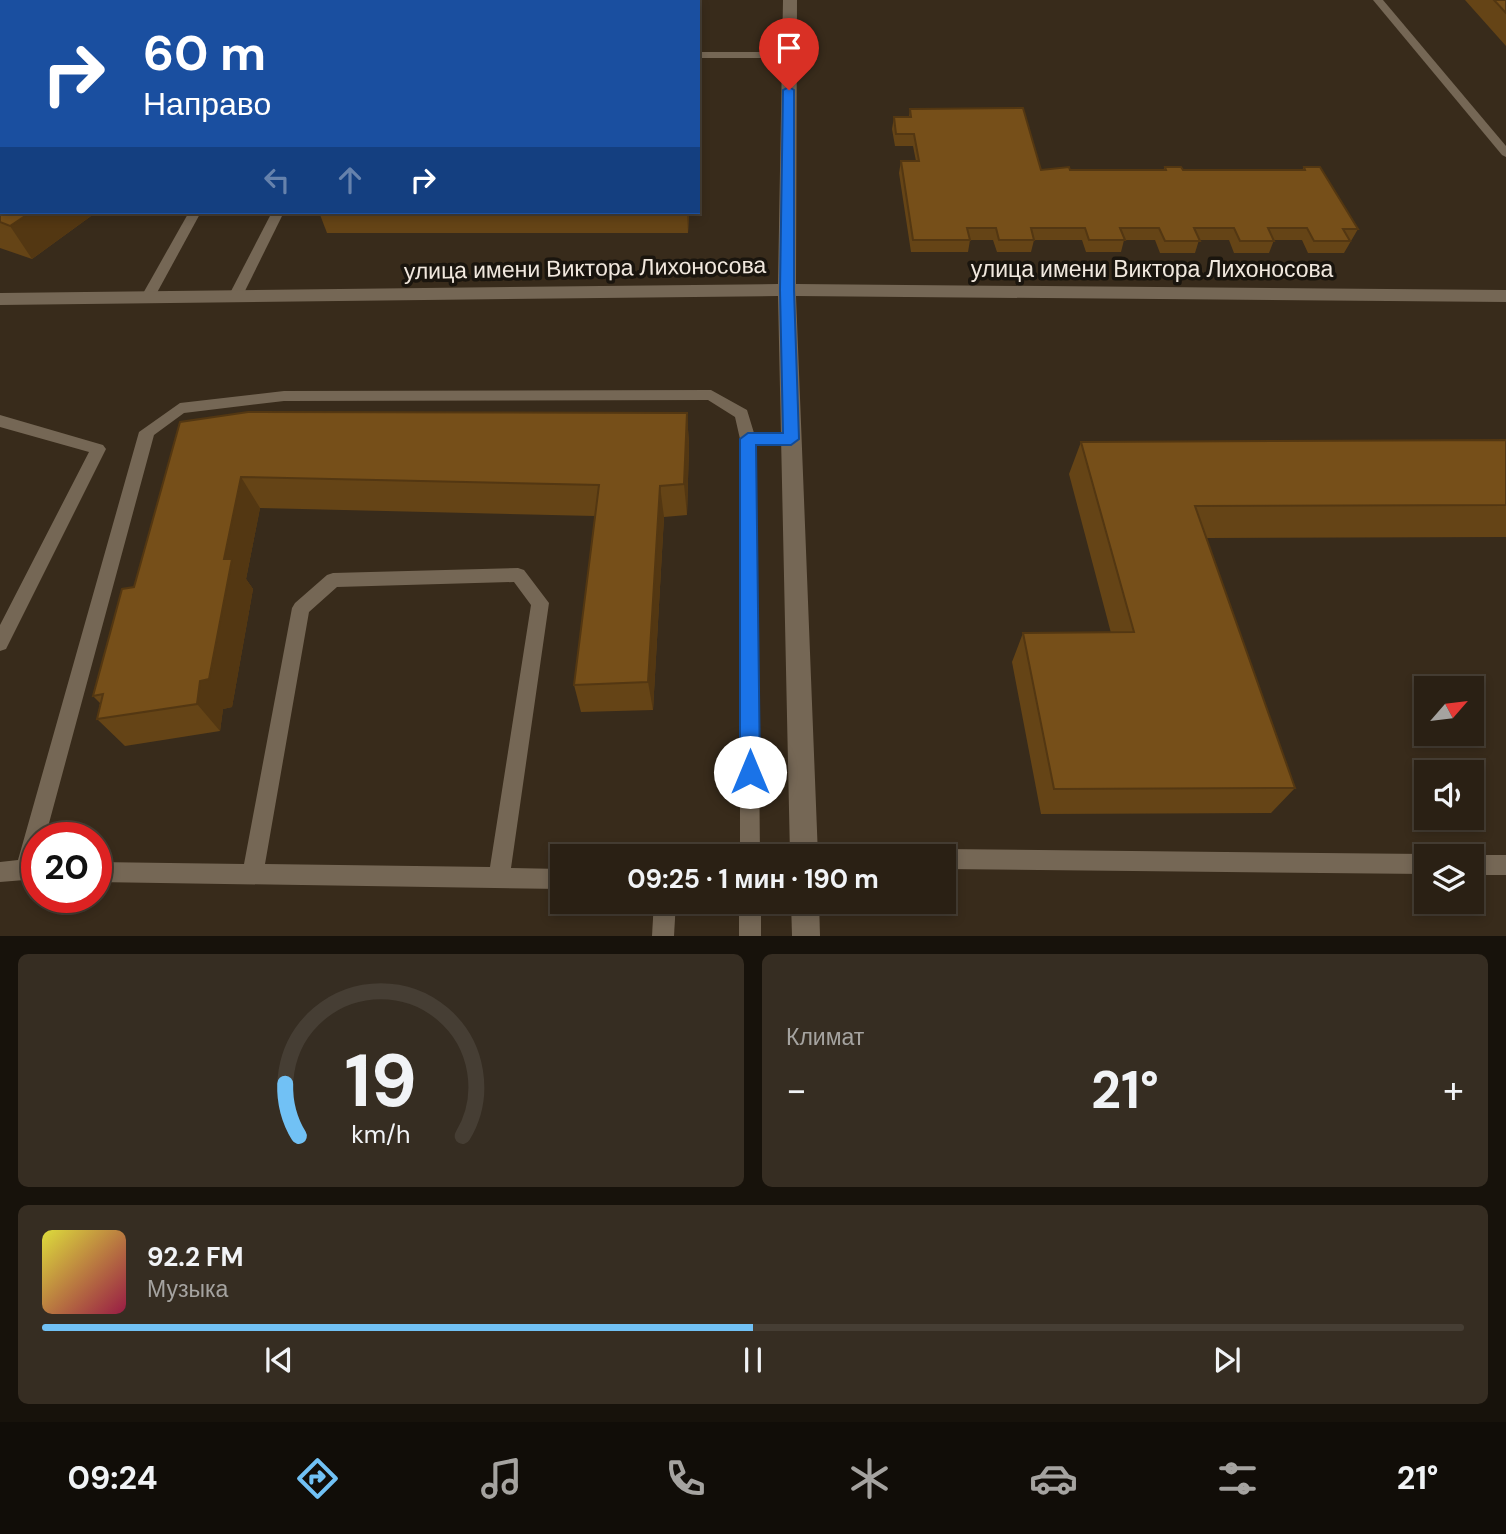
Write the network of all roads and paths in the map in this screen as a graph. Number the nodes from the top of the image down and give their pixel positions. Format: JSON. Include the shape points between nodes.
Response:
{"nodes":[{"id":1,"x":790,"y":0,"type":"edge"},
{"id":2,"x":1378,"y":0,"type":"edge"},
{"id":3,"x":700,"y":55,"type":"edge"},
{"id":4,"x":789,"y":55,"type":"junction"},
{"id":5,"x":1506,"y":153,"type":"edge"},
{"id":6,"x":194,"y":214,"type":"edge"},
{"id":7,"x":277,"y":214,"type":"edge"},
{"id":8,"x":787,"y":290,"type":"junction"},
{"id":9,"x":1506,"y":296,"type":"edge"},
{"id":10,"x":148,"y":297,"type":"junction"},
{"id":11,"x":235,"y":297,"type":"junction"},
{"id":12,"x":0,"y":299,"type":"edge"},
{"id":13,"x":0,"y":421,"type":"edge"},
{"id":14,"x":748,"y":439,"type":"junction"},
{"id":15,"x":791,"y":439,"type":"junction"},
{"id":16,"x":0,"y":643,"type":"edge"},
{"id":17,"x":44,"y":822,"type":"edge"},
{"id":18,"x":750,"y":844,"type":"edge"},
{"id":19,"x":804,"y":844,"type":"edge"},
{"id":20,"x":956,"y":859,"type":"edge"},
{"id":21,"x":1414,"y":864,"type":"edge"},
{"id":22,"x":1484,"y":864,"type":"edge"},
{"id":23,"x":1506,"y":865,"type":"edge"},
{"id":24,"x":21,"y":871,"type":"edge"},
{"id":25,"x":0,"y":872,"type":"edge"},
{"id":26,"x":112,"y":872,"type":"edge"},
{"id":27,"x":253,"y":874,"type":"junction"},
{"id":28,"x":499,"y":878,"type":"junction"},
{"id":29,"x":550,"y":879,"type":"edge"},
{"id":30,"x":664,"y":914,"type":"edge"},
{"id":31,"x":750,"y":914,"type":"edge"},
{"id":32,"x":805,"y":914,"type":"edge"},
{"id":33,"x":663,"y":936,"type":"edge"},
{"id":34,"x":750,"y":936,"type":"edge"},
{"id":35,"x":806,"y":936,"type":"edge"}],
"edges":[{"from":1,"to":4,"type":"street"},
{"from":2,"to":5,"type":"lane"},
{"from":3,"to":4,"type":"lane"},
{"from":4,"to":8,"type":"street"},
{"from":6,"to":10,"type":"lane"},
{"from":7,"to":11,"type":"lane"},
{"from":8,"to":9,"type":"street","name":"улица имени Виктора Лихоносова"},
{"from":8,"to":11,"type":"street","name":"улица имени Виктора Лихоносова"},
{"from":8,"to":15,"type":"street"},
{"from":10,"to":11,"type":"street","name":"улица имени Виктора Лихоносова"},
{"from":10,"to":12,"type":"street","name":"улица имени Виктора Лихоносова"},
{"from":13,"to":16,"type":"lane","via":[[98,449]]},
{"from":14,"to":15,"type":"lane"},
{"from":14,"to":17,"type":"lane","via":[[742,414],[711,395],[284,396],[180,408],[147,432]]},
{"from":14,"to":18,"type":"lane"},
{"from":15,"to":19,"type":"street"},
{"from":20,"to":21,"type":"lane"},
{"from":22,"to":23,"type":"lane"},
{"from":24,"to":25,"type":"lane"},
{"from":26,"to":27,"type":"lane"},
{"from":27,"to":28,"type":"lane"},
{"from":27,"to":28,"type":"lane","via":[[300,608],[333,580],[518,575],[540,603]]},
{"from":28,"to":29,"type":"lane"},
{"from":30,"to":33,"type":"lane"},
{"from":31,"to":34,"type":"lane"},
{"from":32,"to":35,"type":"street"}]}
